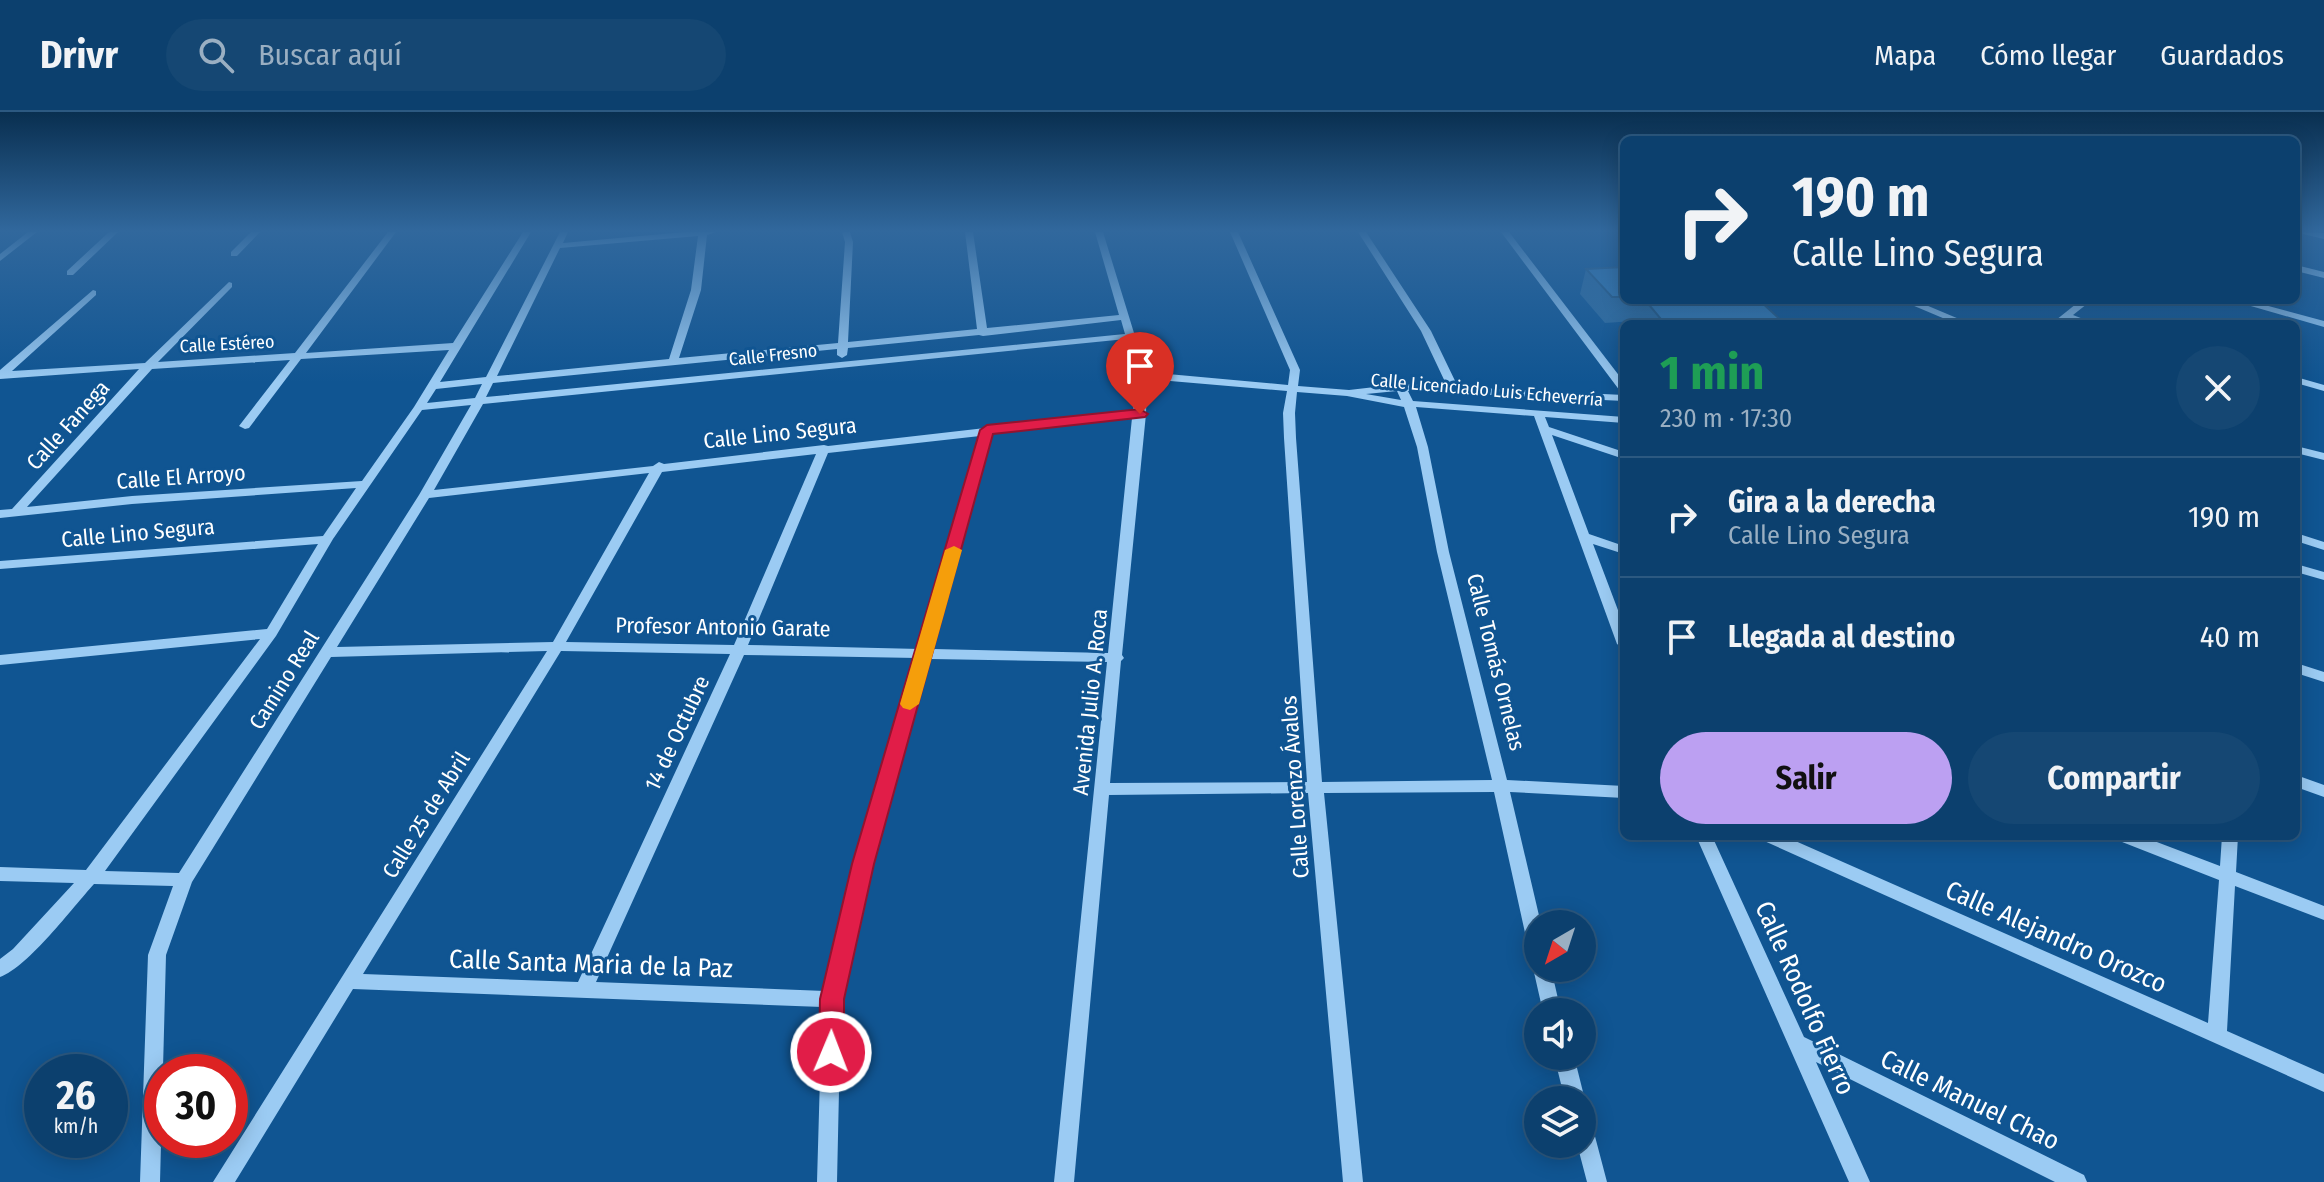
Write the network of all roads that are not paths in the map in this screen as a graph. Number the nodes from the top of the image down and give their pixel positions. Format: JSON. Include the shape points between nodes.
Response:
{"nodes":[{"id":1,"x":355,"y":282,"type":"edge"},
{"id":2,"x":496,"y":282,"type":"edge"},
{"id":3,"x":538,"y":282,"type":"edge"},
{"id":4,"x":697,"y":282,"type":"edge"},
{"id":5,"x":846,"y":282,"type":"edge"},
{"id":6,"x":976,"y":282,"type":"edge"},
{"id":7,"x":1115,"y":282,"type":"edge"},
{"id":8,"x":1257,"y":282,"type":"edge"},
{"id":9,"x":1394,"y":282,"type":"edge"},
{"id":10,"x":1543,"y":282,"type":"edge"},
{"id":11,"x":229,"y":285,"type":"dead end"},
{"id":12,"x":93,"y":293,"type":"dead end"},
{"id":13,"x":1915,"y":304,"type":"edge"},
{"id":14,"x":2082,"y":304,"type":"edge"},
{"id":15,"x":2250,"y":304,"type":"edge"},
{"id":16,"x":2066,"y":316,"type":"junction"},
{"id":17,"x":1126,"y":317,"type":"junction"},
{"id":18,"x":1956,"y":320,"type":"edge"},
{"id":19,"x":2061,"y":320,"type":"edge"},
{"id":20,"x":2078,"y":320,"type":"edge"},
{"id":21,"x":2324,"y":324,"type":"edge"},
{"id":22,"x":983,"y":333,"type":"junction"},
{"id":23,"x":1131,"y":336,"type":"junction"},
{"id":24,"x":457,"y":346,"type":"junction"},
{"id":25,"x":842,"y":346,"type":"junction"},
{"id":26,"x":300,"y":355,"type":"junction"},
{"id":27,"x":673,"y":362,"type":"junction"},
{"id":28,"x":843,"y":363,"type":"junction"},
{"id":29,"x":149,"y":365,"type":"junction"},
{"id":30,"x":1142,"y":375,"type":"junction"},
{"id":31,"x":0,"y":376,"type":"edge"},
{"id":32,"x":491,"y":379,"type":"junction"},
{"id":33,"x":2300,"y":381,"type":"edge"},
{"id":34,"x":1620,"y":384,"type":"edge"},
{"id":35,"x":431,"y":386,"type":"junction"},
{"id":36,"x":1401,"y":387,"type":"junction"},
{"id":37,"x":1292,"y":388,"type":"junction"},
{"id":38,"x":2324,"y":388,"type":"edge"},
{"id":39,"x":1454,"y":390,"type":"junction"},
{"id":40,"x":1347,"y":393,"type":"junction"},
{"id":41,"x":1620,"y":398,"type":"edge"},
{"id":42,"x":479,"y":401,"type":"junction"},
{"id":43,"x":1410,"y":404,"type":"junction"},
{"id":44,"x":419,"y":407,"type":"junction"},
{"id":45,"x":1538,"y":413,"type":"junction"},
{"id":46,"x":1140,"y":414,"type":"junction"},
{"id":47,"x":1620,"y":420,"type":"edge"},
{"id":48,"x":245,"y":426,"type":"dead end"},
{"id":49,"x":1544,"y":429,"type":"junction"},
{"id":50,"x":987,"y":430,"type":"junction"},
{"id":51,"x":824,"y":448,"type":"junction"},
{"id":52,"x":2300,"y":450,"type":"edge"},
{"id":53,"x":1620,"y":455,"type":"edge"},
{"id":54,"x":2324,"y":457,"type":"edge"},
{"id":55,"x":659,"y":466,"type":"junction"},
{"id":56,"x":365,"y":484,"type":"junction"},
{"id":57,"x":425,"y":495,"type":"junction"},
{"id":58,"x":16,"y":512,"type":"junction"},
{"id":59,"x":0,"y":514,"type":"edge"},
{"id":60,"x":1582,"y":536,"type":"junction"},
{"id":61,"x":2300,"y":538,"type":"edge"},
{"id":62,"x":327,"y":539,"type":"junction"},
{"id":63,"x":2324,"y":546,"type":"edge"},
{"id":64,"x":1620,"y":549,"type":"edge"},
{"id":65,"x":0,"y":565,"type":"edge"},
{"id":66,"x":2300,"y":569,"type":"edge"},
{"id":67,"x":2324,"y":576,"type":"edge"},
{"id":68,"x":271,"y":633,"type":"junction"},
{"id":69,"x":1620,"y":634,"type":"edge"},
{"id":70,"x":557,"y":646,"type":"junction"},
{"id":71,"x":739,"y":650,"type":"junction"},
{"id":72,"x":329,"y":652,"type":"junction"},
{"id":73,"x":926,"y":653,"type":"junction"},
{"id":74,"x":1117,"y":658,"type":"junction"},
{"id":75,"x":0,"y":660,"type":"edge"},
{"id":76,"x":2300,"y":669,"type":"edge"},
{"id":77,"x":2324,"y":677,"type":"edge"},
{"id":78,"x":2300,"y":782,"type":"edge"},
{"id":79,"x":1503,"y":786,"type":"junction"},
{"id":80,"x":1315,"y":787,"type":"junction"},
{"id":81,"x":1103,"y":789,"type":"junction"},
{"id":82,"x":2324,"y":791,"type":"edge"},
{"id":83,"x":1620,"y":792,"type":"edge"},
{"id":84,"x":1706,"y":840,"type":"edge"},
{"id":85,"x":1777,"y":840,"type":"edge"},
{"id":86,"x":2134,"y":840,"type":"edge"},
{"id":87,"x":2229,"y":840,"type":"edge"},
{"id":88,"x":0,"y":874,"type":"edge"},
{"id":89,"x":2225,"y":874,"type":"junction"},
{"id":90,"x":92,"y":875,"type":"junction"},
{"id":91,"x":184,"y":880,"type":"junction"},
{"id":92,"x":1529,"y":910,"type":"edge"},
{"id":93,"x":2324,"y":913,"type":"edge"},
{"id":94,"x":0,"y":969,"type":"edge"},
{"id":95,"x":347,"y":981,"type":"junction"},
{"id":96,"x":583,"y":990,"type":"junction"},
{"id":97,"x":832,"y":999,"type":"junction"},
{"id":98,"x":2217,"y":1036,"type":"junction"},
{"id":99,"x":1797,"y":1043,"type":"junction"},
{"id":100,"x":2324,"y":1083,"type":"edge"},
{"id":101,"x":1591,"y":1158,"type":"edge"},
{"id":102,"x":150,"y":1182,"type":"edge"},
{"id":103,"x":223,"y":1182,"type":"edge"},
{"id":104,"x":827,"y":1182,"type":"edge"},
{"id":105,"x":1064,"y":1182,"type":"edge"},
{"id":106,"x":1353,"y":1182,"type":"edge"},
{"id":107,"x":1597,"y":1182,"type":"edge"},
{"id":108,"x":1860,"y":1182,"type":"edge"},
{"id":109,"x":2077,"y":1182,"type":"edge"}],
"edges":[{"from":1,"to":26,"type":"street"},
{"from":2,"to":24,"type":"street","name":"Camino Real"},
{"from":3,"to":32,"type":"street","name":"Camino Real"},
{"from":4,"to":27,"type":"street"},
{"from":5,"to":25,"type":"street"},
{"from":6,"to":22,"type":"street"},
{"from":7,"to":17,"type":"street","name":"Avenida Julio A. Roca"},
{"from":8,"to":37,"type":"street","name":"Calle Lorenzo Ávalos","via":[[1295,370]]},
{"from":9,"to":39,"type":"street","via":[[1426,331]]},
{"from":10,"to":34,"type":"street"},
{"from":11,"to":29,"type":"street","name":"Calle Fanega"},
{"from":12,"to":31,"type":"street"},
{"from":13,"to":18,"type":"street"},
{"from":14,"to":16,"type":"street"},
{"from":15,"to":21,"type":"street"},
{"from":16,"to":19,"type":"street"},
{"from":16,"to":20,"type":"street"},
{"from":17,"to":22,"type":"street","name":"Calle Fresno"},
{"from":17,"to":23,"type":"street","name":"Avenida Julio A. Roca"},
{"from":22,"to":25,"type":"street","name":"Calle Fresno"},
{"from":23,"to":28,"type":"street","name":"Calle Fresno"},
{"from":23,"to":30,"type":"street","name":"Avenida Julio A. Roca"},
{"from":24,"to":26,"type":"street","name":"Calle Estéreo"},
{"from":24,"to":35,"type":"street","name":"Camino Real"},
{"from":25,"to":27,"type":"street","name":"Calle Fresno"},
{"from":25,"to":28,"type":"street"},
{"from":26,"to":29,"type":"street","name":"Calle Estéreo"},
{"from":26,"to":48,"type":"street"},
{"from":27,"to":32,"type":"street","name":"Calle Fresno"},
{"from":28,"to":42,"type":"street","name":"Calle Fresno"},
{"from":29,"to":31,"type":"street","name":"Calle Estéreo"},
{"from":29,"to":58,"type":"street","name":"Calle Fanega"},
{"from":30,"to":37,"type":"street","name":"Calle Licenciado Luis Echeverría"},
{"from":30,"to":46,"type":"street","name":"Avenida Julio A. Roca"},
{"from":32,"to":35,"type":"street","name":"Calle Fresno"},
{"from":32,"to":42,"type":"street","name":"Camino Real"},
{"from":33,"to":38,"type":"street"},
{"from":35,"to":44,"type":"street","name":"Camino Real"},
{"from":36,"to":39,"type":"street","name":"Calle Licenciado Luis Echeverría"},
{"from":36,"to":40,"type":"street","name":"Calle Licenciado Luis Echeverría"},
{"from":36,"to":43,"type":"street","name":"Calle Tomás Ornelas"},
{"from":37,"to":40,"type":"street","name":"Calle Licenciado Luis Echeverría"},
{"from":37,"to":80,"type":"street","name":"Calle Lorenzo Ávalos","via":[[1290,438]]},
{"from":39,"to":41,"type":"street","name":"Calle Licenciado Luis Echeverría"},
{"from":40,"to":43,"type":"street","name":"Calle Licenciado Luis Echeverría"},
{"from":42,"to":44,"type":"street","name":"Calle Fresno"},
{"from":42,"to":57,"type":"street","name":"Camino Real"},
{"from":43,"to":45,"type":"street","name":"Calle Licenciado Luis Echeverría"},
{"from":43,"to":79,"type":"street","name":"Calle Tomás Ornelas"},
{"from":44,"to":56,"type":"street","name":"Camino Real"},
{"from":45,"to":47,"type":"street","name":"Calle Licenciado Luis Echeverría"},
{"from":45,"to":49,"type":"street"},
{"from":46,"to":50,"type":"street","name":"Calle Lino Segura"},
{"from":46,"to":74,"type":"street","name":"Avenida Julio A. Roca"},
{"from":49,"to":53,"type":"street"},
{"from":49,"to":60,"type":"street"},
{"from":50,"to":51,"type":"street","name":"Calle Lino Segura"},
{"from":50,"to":73,"type":"street"},
{"from":51,"to":55,"type":"street","name":"Calle Lino Segura"},
{"from":51,"to":71,"type":"street","name":"14 de Octubre"},
{"from":52,"to":54,"type":"street"},
{"from":55,"to":57,"type":"street","name":"Calle Lino Segura"},
{"from":55,"to":70,"type":"street","name":"Calle 25 de Abril"},
{"from":56,"to":58,"type":"street","name":"Calle El Arroyo"},
{"from":56,"to":62,"type":"street","name":"Camino Real"},
{"from":57,"to":72,"type":"street","name":"Camino Real"},
{"from":58,"to":59,"type":"street","name":"Calle El Arroyo"},
{"from":60,"to":64,"type":"street"},
{"from":60,"to":69,"type":"street"},
{"from":61,"to":63,"type":"street"},
{"from":62,"to":65,"type":"street","name":"Calle Lino Segura"},
{"from":62,"to":68,"type":"street","name":"Camino Real"},
{"from":66,"to":67,"type":"street"},
{"from":68,"to":75,"type":"street"},
{"from":68,"to":90,"type":"street","name":"Camino Real"},
{"from":70,"to":71,"type":"street","name":"Profesor Antonio Garate"},
{"from":70,"to":72,"type":"street","name":"Profesor Antonio Garate"},
{"from":70,"to":95,"type":"street","name":"Calle 25 de Abril"},
{"from":71,"to":73,"type":"street","name":"Profesor Antonio Garate"},
{"from":71,"to":96,"type":"street","name":"14 de Octubre"},
{"from":72,"to":91,"type":"street","name":"Camino Real"},
{"from":73,"to":74,"type":"street","name":"Profesor Antonio Garate"},
{"from":73,"to":97,"type":"street","via":[[876,811]]},
{"from":74,"to":81,"type":"street","name":"Avenida Julio A. Roca"},
{"from":76,"to":77,"type":"street"},
{"from":78,"to":82,"type":"street"},
{"from":79,"to":80,"type":"street"},
{"from":79,"to":83,"type":"street"},
{"from":79,"to":92,"type":"street","name":"Calle Tomás Ornelas"},
{"from":80,"to":81,"type":"street"},
{"from":80,"to":106,"type":"street","name":"Calle Lorenzo Ávalos"},
{"from":81,"to":105,"type":"street","name":"Avenida Julio A. Roca"},
{"from":84,"to":99,"type":"street","name":"Calle Rodolfo Fierro"},
{"from":85,"to":98,"type":"street","name":"Calle Alejandro Orozco"},
{"from":86,"to":89,"type":"street"},
{"from":87,"to":89,"type":"street"},
{"from":88,"to":90,"type":"street"},
{"from":89,"to":93,"type":"street"},
{"from":89,"to":98,"type":"street"},
{"from":90,"to":91,"type":"street"},
{"from":90,"to":94,"type":"street","name":"Camino Real"},
{"from":91,"to":102,"type":"street","name":"Camino Real","via":[[157,955]]},
{"from":95,"to":96,"type":"street","name":"Calle Santa Maria de la Paz"},
{"from":95,"to":103,"type":"street","name":"Calle 25 de Abril"},
{"from":96,"to":97,"type":"street","name":"Calle Santa Maria de la Paz"},
{"from":97,"to":104,"type":"street"},
{"from":98,"to":100,"type":"street","name":"Calle Alejandro Orozco"},
{"from":99,"to":108,"type":"street","name":"Calle Rodolfo Fierro"},
{"from":99,"to":109,"type":"street","name":"Calle Manuel Chao"},
{"from":101,"to":107,"type":"street"}]}
